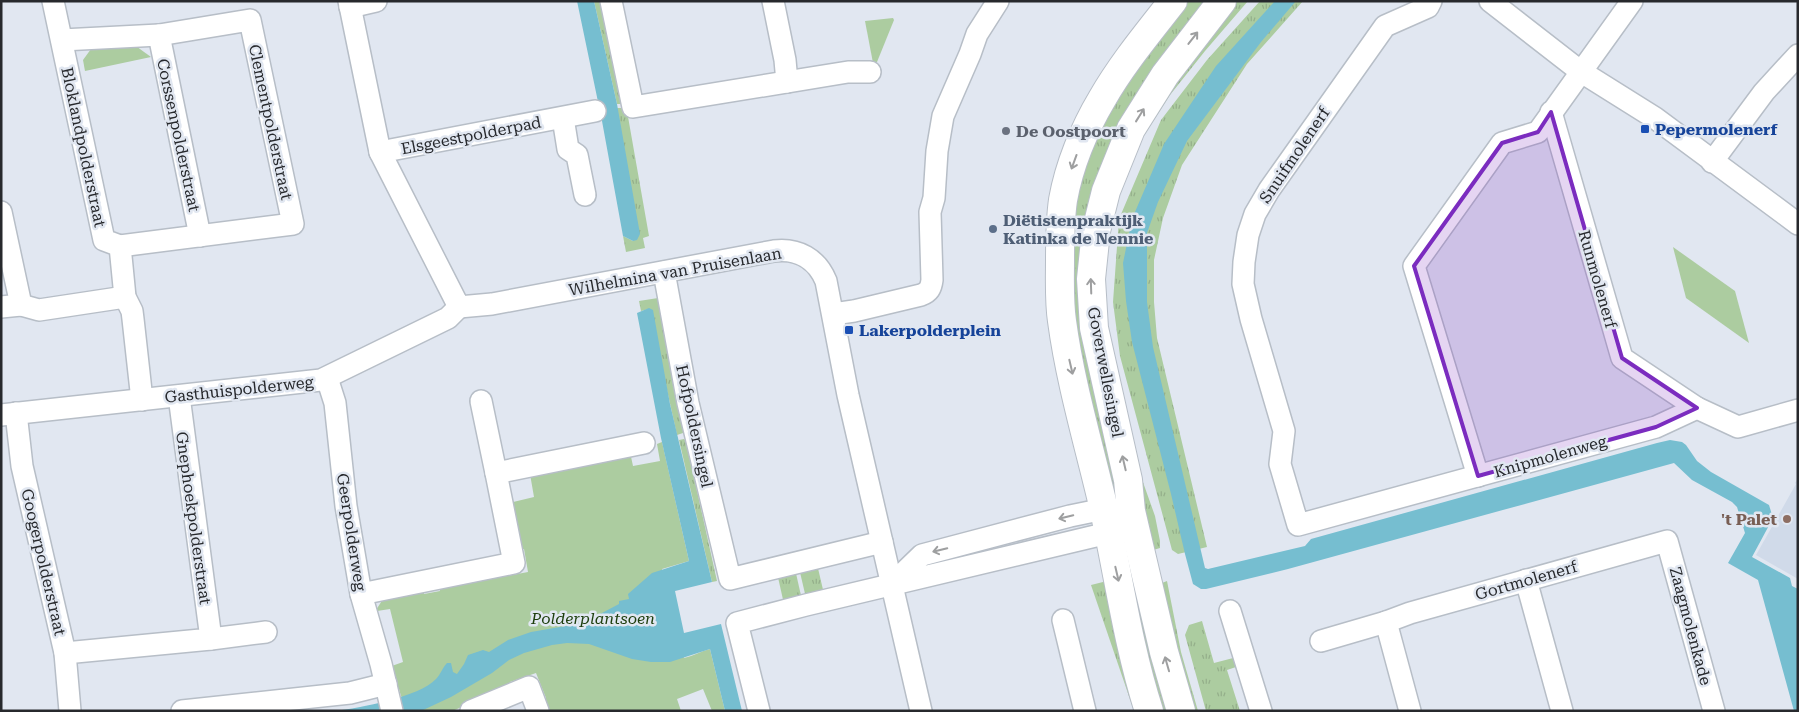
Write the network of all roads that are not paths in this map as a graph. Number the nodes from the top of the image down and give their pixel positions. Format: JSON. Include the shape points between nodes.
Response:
{"nodes":[{"id":1,"x":53,"y":1,"type":"edge"},
{"id":2,"x":376,"y":1,"type":"edge"},
{"id":3,"x":611,"y":1,"type":"edge"},
{"id":4,"x":774,"y":1,"type":"edge"},
{"id":5,"x":998,"y":1,"type":"edge"},
{"id":6,"x":1173,"y":1,"type":"edge"},
{"id":7,"x":1222,"y":1,"type":"edge"},
{"id":8,"x":1430,"y":1,"type":"edge"},
{"id":9,"x":1490,"y":1,"type":"edge"},
{"id":10,"x":1632,"y":1,"type":"edge"},
{"id":11,"x":349,"y":4,"type":"edge"},
{"id":12,"x":159,"y":34,"type":"junction"},
{"id":13,"x":62,"y":40,"type":"junction"},
{"id":14,"x":1798,"y":55,"type":"edge"},
{"id":15,"x":1580,"y":71,"type":"junction"},
{"id":16,"x":870,"y":72,"type":"dead end"},
{"id":17,"x":787,"y":82,"type":"junction"},
{"id":18,"x":595,"y":111,"type":"dead end"},
{"id":19,"x":1551,"y":112,"type":"junction"},
{"id":20,"x":562,"y":118,"type":"junction"},
{"id":21,"x":380,"y":152,"type":"junction"},
{"id":22,"x":1712,"y":162,"type":"junction"},
{"id":23,"x":585,"y":194,"type":"dead end"},
{"id":24,"x":1,"y":212,"type":"edge"},
{"id":25,"x":1798,"y":224,"type":"edge"},
{"id":26,"x":200,"y":236,"type":"junction"},
{"id":27,"x":120,"y":246,"type":"junction"},
{"id":28,"x":664,"y":272,"type":"junction"},
{"id":29,"x":125,"y":297,"type":"junction"},
{"id":30,"x":11,"y":306,"type":"edge"},
{"id":31,"x":459,"y":307,"type":"junction"},
{"id":32,"x":833,"y":314,"type":"junction"},
{"id":33,"x":327,"y":378,"type":"junction"},
{"id":34,"x":179,"y":396,"type":"junction"},
{"id":35,"x":142,"y":400,"type":"junction"},
{"id":36,"x":482,"y":401,"type":"dead end"},
{"id":37,"x":1697,"y":408,"type":"junction"},
{"id":38,"x":1798,"y":410,"type":"edge"},
{"id":39,"x":8,"y":414,"type":"edge"},
{"id":40,"x":644,"y":443,"type":"dead end"},
{"id":41,"x":496,"y":473,"type":"junction"},
{"id":42,"x":1478,"y":476,"type":"junction"},
{"id":43,"x":1131,"y":511,"type":"junction"},
{"id":44,"x":1106,"y":521,"type":"junction"},
{"id":45,"x":1298,"y":525,"type":"joint"},
{"id":46,"x":1667,"y":541,"type":"joint"},
{"id":47,"x":882,"y":542,"type":"junction"},
{"id":48,"x":1526,"y":580,"type":"junction"},
{"id":49,"x":892,"y":584,"type":"junction"},
{"id":50,"x":361,"y":594,"type":"junction"},
{"id":51,"x":1230,"y":611,"type":"dead end"},
{"id":52,"x":1063,"y":620,"type":"dead end"},
{"id":53,"x":1386,"y":622,"type":"junction"},
{"id":54,"x":266,"y":632,"type":"dead end"},
{"id":55,"x":211,"y":639,"type":"junction"},
{"id":56,"x":1321,"y":640,"type":"dead end"},
{"id":57,"x":65,"y":654,"type":"junction"},
{"id":58,"x":389,"y":698,"type":"edge"},
{"id":59,"x":70,"y":711,"type":"edge"},
{"id":60,"x":182,"y":711,"type":"edge"},
{"id":61,"x":471,"y":711,"type":"edge"},
{"id":62,"x":538,"y":711,"type":"edge"},
{"id":63,"x":759,"y":711,"type":"edge"},
{"id":64,"x":921,"y":711,"type":"edge"},
{"id":65,"x":1085,"y":711,"type":"edge"},
{"id":66,"x":1149,"y":711,"type":"edge"},
{"id":67,"x":1181,"y":711,"type":"edge"},
{"id":68,"x":1260,"y":711,"type":"edge"},
{"id":69,"x":1410,"y":711,"type":"edge"},
{"id":70,"x":1562,"y":711,"type":"edge"},
{"id":71,"x":1714,"y":711,"type":"edge"}],
"edges":[{"from":1,"to":13,"type":"street","name":"Bloklandpolderstraat"},
{"from":2,"to":11,"type":"street"},
{"from":3,"to":17,"type":"street","via":[[633,107]]},
{"from":4,"to":17,"type":"street"},
{"from":5,"to":32,"type":"street","via":[[977,34],[943,116],[930,212],[931,288],[921,295]]},
{"from":6,"to":44,"type":"main road","name":"Goverwellesingel","one_way":true,"via":[[1102,99],[1084,136],[1063,199],[1060,226],[1062,319]]},
{"from":43,"to":7,"type":"main road","name":"Goverwellesingel","one_way":true,"via":[[1128,480],[1094,328],[1091,279],[1096,231],[1106,191],[1131,129],[1165,75]]},
{"from":8,"to":45,"type":"street","name":"Snuifmolenerf","via":[[1428,7],[1385,26],[1269,190],[1255,214],[1248,235],[1243,284],[1284,431],[1280,464]]},
{"from":9,"to":15,"type":"street"},
{"from":10,"to":15,"type":"street"},
{"from":11,"to":21,"type":"street"},
{"from":12,"to":13,"type":"street"},
{"from":12,"to":26,"type":"street","name":"Corssenpolderstraat"},
{"from":12,"to":26,"type":"street","name":"Clementpolderstraat","via":[[250,20],[293,224]]},
{"from":13,"to":27,"type":"street","name":"Bloklandpolderstraat","via":[[104,240]]},
{"from":14,"to":22,"type":"street","via":[[1764,92]]},
{"from":15,"to":19,"type":"street"},
{"from":15,"to":22,"type":"street","via":[[1655,118]]},
{"from":16,"to":17,"type":"street","via":[[848,72]]},
{"from":18,"to":20,"type":"street","name":"Elsgeestpolderpad"},
{"from":19,"to":37,"type":"street","name":"Runmolenerf","via":[[1622,358]]},
{"from":19,"to":42,"type":"street","via":[[1538,132],[1502,143],[1414,266]]},
{"from":20,"to":21,"type":"street","name":"Elsgeestpolderpad"},
{"from":20,"to":23,"type":"street","name":"Elsgeestpolderpad","via":[[568,149],[577,154]]},
{"from":21,"to":31,"type":"street"},
{"from":22,"to":25,"type":"street"},
{"from":24,"to":30,"type":"street"},
{"from":26,"to":27,"type":"street"},
{"from":27,"to":29,"type":"street","name":"Bloklandpolderstraat"},
{"from":28,"to":31,"type":"street","name":"Wilhelmina van Pruisenlaan","via":[[492,304]]},
{"from":28,"to":32,"type":"street","name":"Wilhelmina van Pruisenlaan","via":[[774,251],[794,251],[810,259],[822,273]]},
{"from":28,"to":47,"type":"street","name":"Hofpoldersingel","via":[[688,403],[730,579]]},
{"from":29,"to":30,"type":"street","via":[[39,310]]},
{"from":29,"to":35,"type":"street","name":"Bloklandpolderstraat","via":[[132,311]]},
{"from":31,"to":33,"type":"street","name":"Gasthuispolderweg","via":[[448,318]]},
{"from":32,"to":47,"type":"street","name":"Wilhelmina van Pruisenlaan"},
{"from":33,"to":34,"type":"street","name":"Gasthuispolderweg"},
{"from":33,"to":50,"type":"street","name":"Geerpolderweg","via":[[334,398],[346,506]]},
{"from":34,"to":35,"type":"street","name":"Gasthuispolderweg"},
{"from":34,"to":55,"type":"street","name":"Gnephoekpolderstraat"},
{"from":35,"to":39,"type":"street","name":"Gasthuispolderweg"},
{"from":36,"to":41,"type":"street"},
{"from":37,"to":38,"type":"street","via":[[1738,426]]},
{"from":37,"to":42,"type":"street","name":"Knipmolenweg","via":[[1656,427]]},
{"from":39,"to":57,"type":"street","name":"Googerpolderstraat"},
{"from":40,"to":41,"type":"street"},
{"from":41,"to":50,"type":"street","via":[[514,563]]},
{"from":42,"to":45,"type":"street","name":"Knipmolenweg"},
{"from":43,"to":44,"type":"street"},
{"from":67,"to":43,"type":"main road","name":"Goverwellesingel","one_way":true},
{"from":44,"to":49,"type":"street","via":[[1070,516],[922,555]]},
{"from":44,"to":66,"type":"main road","name":"Goverwellesingel","one_way":true},
{"from":46,"to":48,"type":"street","name":"Gortmolenerf"},
{"from":46,"to":71,"type":"street","name":"Zaagmolenkade"},
{"from":47,"to":49,"type":"street","name":"Wilhelmina van Pruisenlaan"},
{"from":48,"to":53,"type":"street","name":"Gortmolenerf"},
{"from":48,"to":70,"type":"street"},
{"from":49,"to":63,"type":"street","via":[[737,623]]},
{"from":49,"to":64,"type":"street","name":"Wilhelmina van Pruisenlaan"},
{"from":50,"to":58,"type":"street","name":"Geerpolderweg"},
{"from":51,"to":68,"type":"street"},
{"from":52,"to":65,"type":"street"},
{"from":53,"to":56,"type":"street","name":"Gortmolenerf"},
{"from":53,"to":69,"type":"street"},
{"from":54,"to":55,"type":"street"},
{"from":55,"to":57,"type":"street"},
{"from":57,"to":59,"type":"street","name":"Googerpolderstraat"},
{"from":58,"to":60,"type":"street","via":[[350,693]]},
{"from":61,"to":62,"type":"street","via":[[529,688]]}]}
